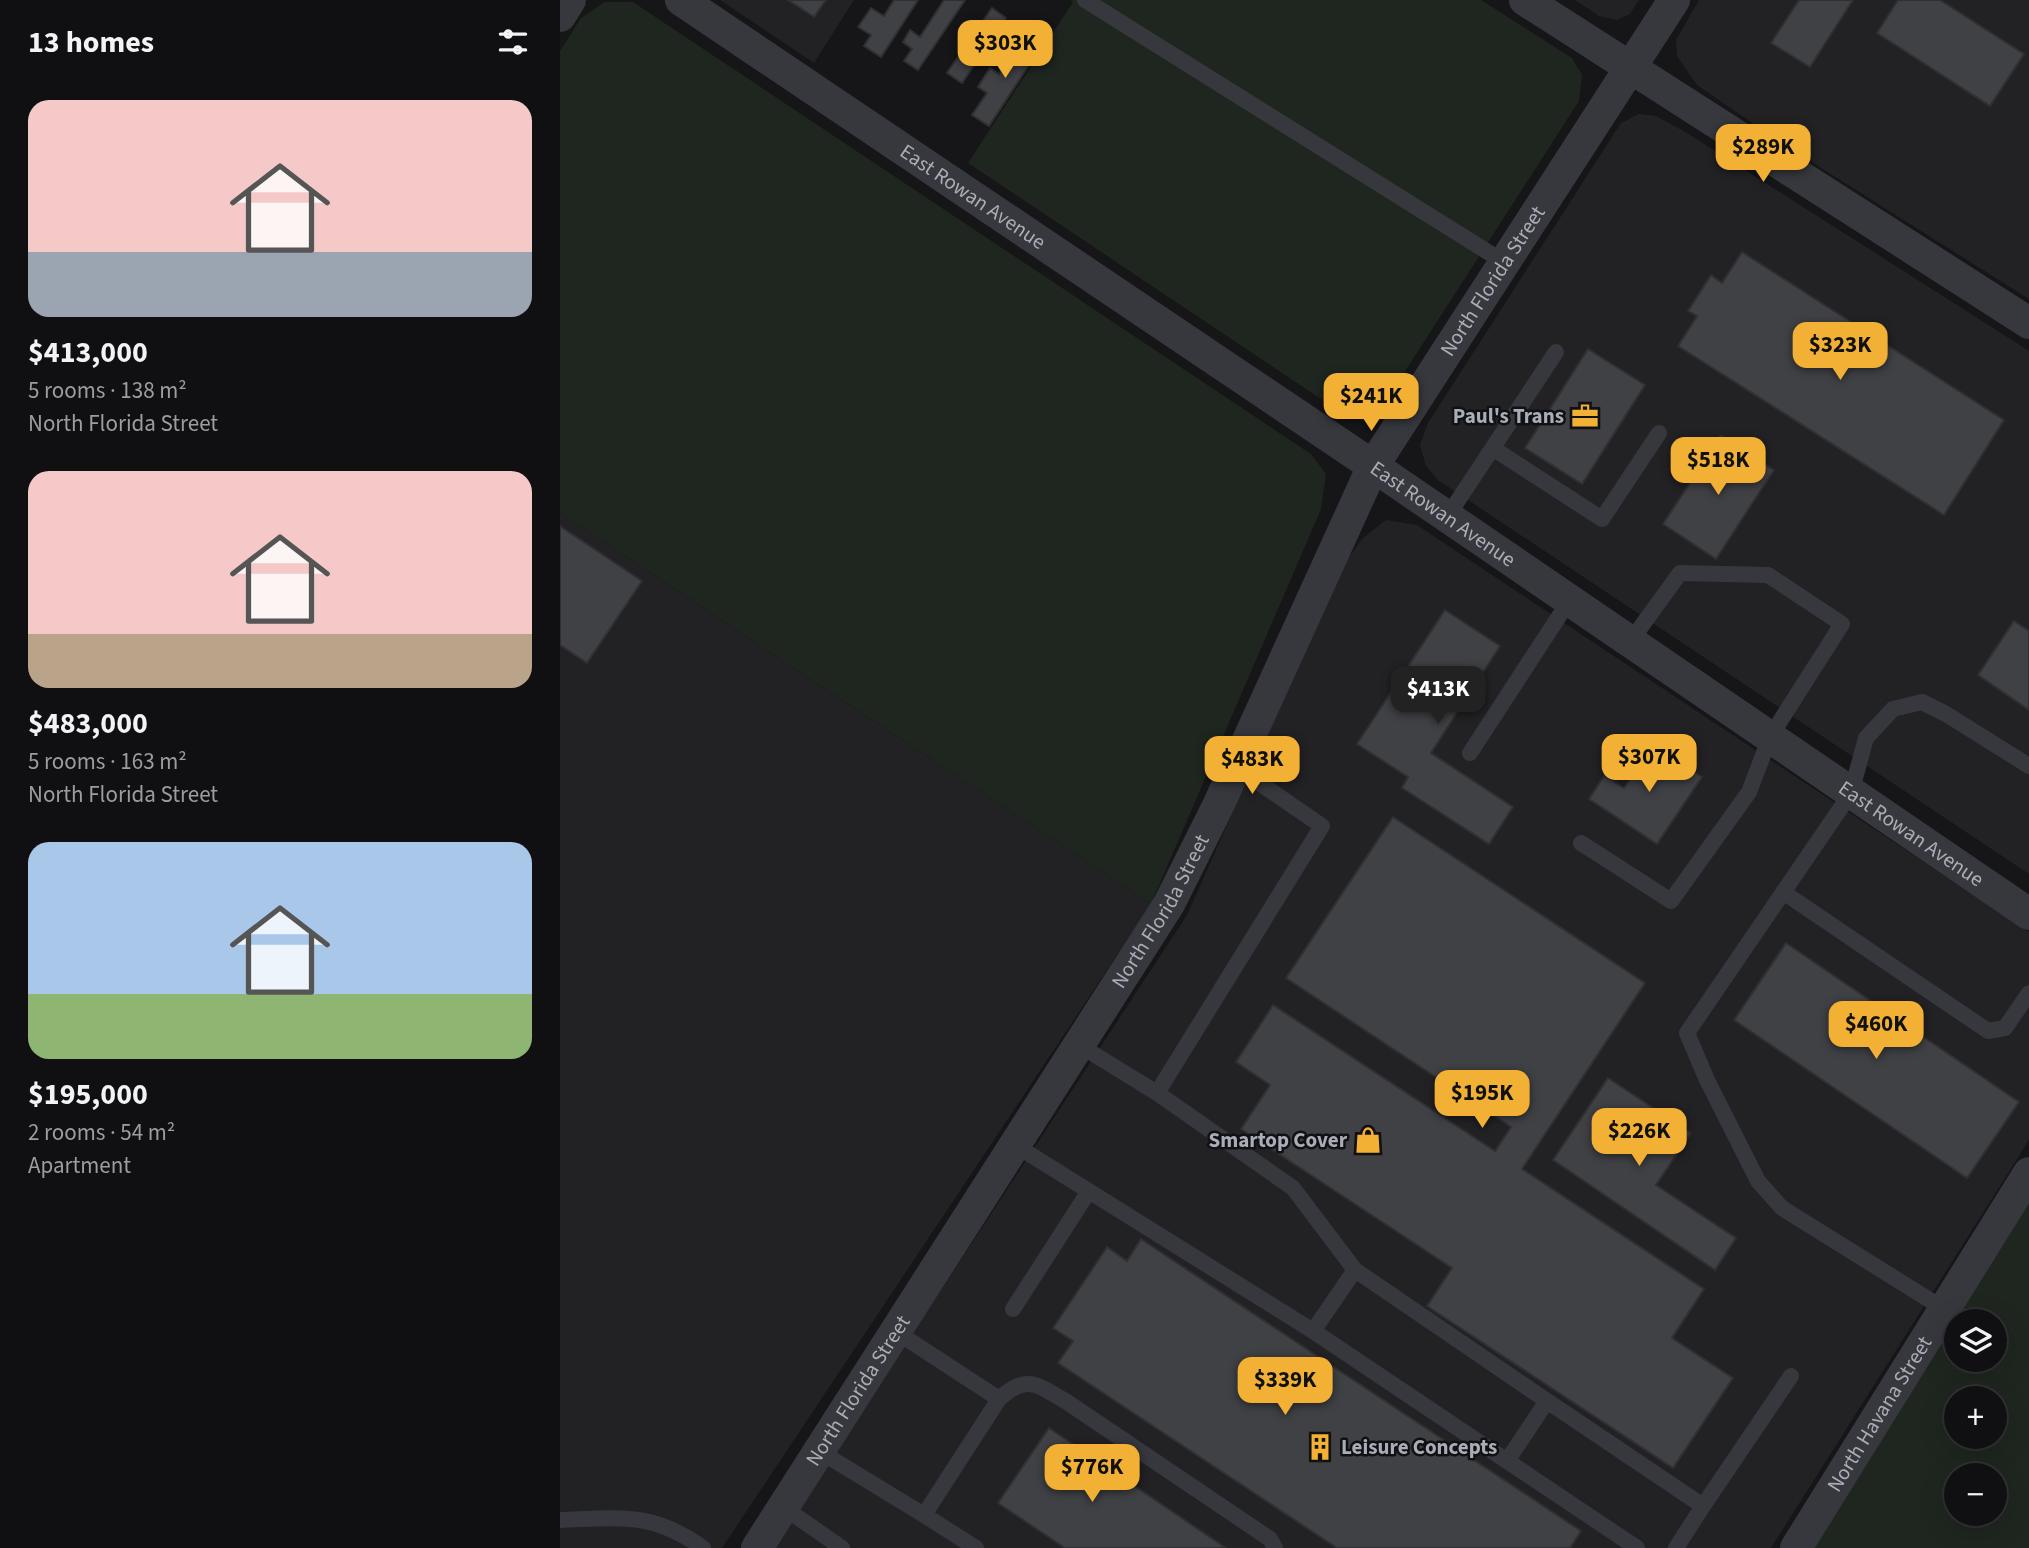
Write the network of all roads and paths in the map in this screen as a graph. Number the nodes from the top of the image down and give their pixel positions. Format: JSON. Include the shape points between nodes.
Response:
{"nodes":[{"id":1,"x":570,"y":0,"type":"edge"},
{"id":2,"x":681,"y":0,"type":"edge"},
{"id":3,"x":1085,"y":0,"type":"edge"},
{"id":4,"x":1525,"y":0,"type":"edge"},
{"id":5,"x":1674,"y":0,"type":"edge"},
{"id":6,"x":560,"y":16,"type":"edge"},
{"id":7,"x":1630,"y":68,"type":"junction"},
{"id":8,"x":1507,"y":264,"type":"junction"},
{"id":9,"x":2029,"y":323,"type":"edge"},
{"id":10,"x":1556,"y":352,"type":"dead end"},
{"id":11,"x":1659,"y":433,"type":"dead end"},
{"id":12,"x":1494,"y":449,"type":"junction"},
{"id":13,"x":1373,"y":467,"type":"junction"},
{"id":14,"x":1447,"y":517,"type":"junction"},
{"id":15,"x":1569,"y":601,"type":"junction"},
{"id":16,"x":1630,"y":642,"type":"junction"},
{"id":17,"x":1770,"y":737,"type":"junction"},
{"id":18,"x":1470,"y":752,"type":"dead end"},
{"id":19,"x":2029,"y":766,"type":"edge"},
{"id":20,"x":1236,"y":767,"type":"junction"},
{"id":21,"x":1851,"y":793,"type":"junction"},
{"id":22,"x":1581,"y":843,"type":"dead end"},
{"id":23,"x":1783,"y":892,"type":"junction"},
{"id":24,"x":2027,"y":909,"type":"edge"},
{"id":25,"x":2029,"y":993,"type":"edge"},
{"id":26,"x":1079,"y":1045,"type":"junction"},
{"id":27,"x":1157,"y":1093,"type":"junction"},
{"id":28,"x":1015,"y":1145,"type":"junction"},
{"id":29,"x":2029,"y":1172,"type":"edge"},
{"id":30,"x":1089,"y":1191,"type":"junction"},
{"id":31,"x":1355,"y":1270,"type":"junction"},
{"id":32,"x":1013,"y":1309,"type":"dead end"},
{"id":33,"x":1945,"y":1309,"type":"edge"},
{"id":34,"x":1944,"y":1310,"type":"joint"},
{"id":35,"x":895,"y":1331,"type":"junction"},
{"id":36,"x":1313,"y":1331,"type":"junction"},
{"id":37,"x":1791,"y":1376,"type":"dead end"},
{"id":38,"x":999,"y":1399,"type":"junction"},
{"id":39,"x":1547,"y":1401,"type":"junction"},
{"id":40,"x":819,"y":1451,"type":"junction"},
{"id":41,"x":1507,"y":1461,"type":"junction"},
{"id":42,"x":1703,"y":1506,"type":"junction"},
{"id":43,"x":783,"y":1507,"type":"junction"},
{"id":44,"x":924,"y":1515,"type":"junction"},
{"id":45,"x":560,"y":1520,"type":"edge"},
{"id":46,"x":703,"y":1548,"type":"edge"},
{"id":47,"x":757,"y":1548,"type":"edge"},
{"id":48,"x":842,"y":1548,"type":"edge"},
{"id":49,"x":976,"y":1548,"type":"edge"},
{"id":50,"x":1275,"y":1548,"type":"edge"},
{"id":51,"x":1637,"y":1548,"type":"edge"},
{"id":52,"x":1676,"y":1548,"type":"edge"},
{"id":53,"x":1796,"y":1548,"type":"edge"}],
"edges":[{"from":1,"to":6,"type":"street"},
{"from":2,"to":13,"type":"street","name":"East Rowan Avenue"},
{"from":3,"to":8,"type":"lane"},
{"from":4,"to":7,"type":"street"},
{"from":5,"to":7,"type":"street","name":"North Florida Street"},
{"from":7,"to":8,"type":"street","name":"North Florida Street"},
{"from":7,"to":9,"type":"street"},
{"from":8,"to":13,"type":"street","name":"North Florida Street"},
{"from":10,"to":12,"type":"lane"},
{"from":11,"to":12,"type":"lane","via":[[1602,519]]},
{"from":12,"to":14,"type":"lane"},
{"from":13,"to":14,"type":"street","name":"East Rowan Avenue"},
{"from":13,"to":20,"type":"street","name":"North Florida Street"},
{"from":14,"to":15,"type":"street","name":"East Rowan Avenue"},
{"from":15,"to":16,"type":"street","name":"East Rowan Avenue"},
{"from":15,"to":18,"type":"lane"},
{"from":16,"to":17,"type":"street","name":"East Rowan Avenue"},
{"from":16,"to":17,"type":"lane","via":[[1679,573],[1768,575],[1842,624]]},
{"from":17,"to":21,"type":"street","name":"East Rowan Avenue"},
{"from":17,"to":22,"type":"lane","via":[[1749,792],[1671,901]]},
{"from":19,"to":21,"type":"lane","via":[[1922,702],[1893,709],[1866,738]]},
{"from":20,"to":26,"type":"street","name":"North Florida Street","via":[[1169,904]]},
{"from":20,"to":27,"type":"lane","via":[[1322,827]]},
{"from":21,"to":23,"type":"lane"},
{"from":21,"to":24,"type":"street","name":"East Rowan Avenue"},
{"from":23,"to":25,"type":"lane","via":[[1988,1031],[2006,1028]]},
{"from":23,"to":34,"type":"lane","via":[[1687,1033],[1758,1181],[1782,1208]]},
{"from":26,"to":27,"type":"lane"},
{"from":26,"to":28,"type":"street","name":"North Florida Street"},
{"from":27,"to":31,"type":"lane","via":[[1293,1188]]},
{"from":28,"to":30,"type":"lane"},
{"from":28,"to":35,"type":"street","name":"North Florida Street"},
{"from":29,"to":33,"type":"street","name":"North Havana Street"},
{"from":30,"to":32,"type":"lane"},
{"from":30,"to":36,"type":"lane"},
{"from":31,"to":36,"type":"lane"},
{"from":31,"to":39,"type":"lane"},
{"from":34,"to":53,"type":"street","name":"North Havana Street"},
{"from":35,"to":38,"type":"lane"},
{"from":35,"to":40,"type":"street","name":"North Florida Street"},
{"from":36,"to":41,"type":"lane"},
{"from":37,"to":42,"type":"lane"},
{"from":38,"to":44,"type":"lane"},
{"from":38,"to":50,"type":"lane","via":[[1015,1385],[1032,1382],[1270,1539]]},
{"from":39,"to":41,"type":"lane"},
{"from":39,"to":42,"type":"lane"},
{"from":40,"to":43,"type":"street","name":"North Florida Street"},
{"from":40,"to":44,"type":"lane"},
{"from":41,"to":51,"type":"lane"},
{"from":42,"to":52,"type":"lane"},
{"from":43,"to":47,"type":"street","name":"North Florida Street"},
{"from":43,"to":48,"type":"lane"},
{"from":44,"to":49,"type":"lane"},
{"from":45,"to":46,"type":"lane","via":[[635,1517],[675,1529]]}]}
